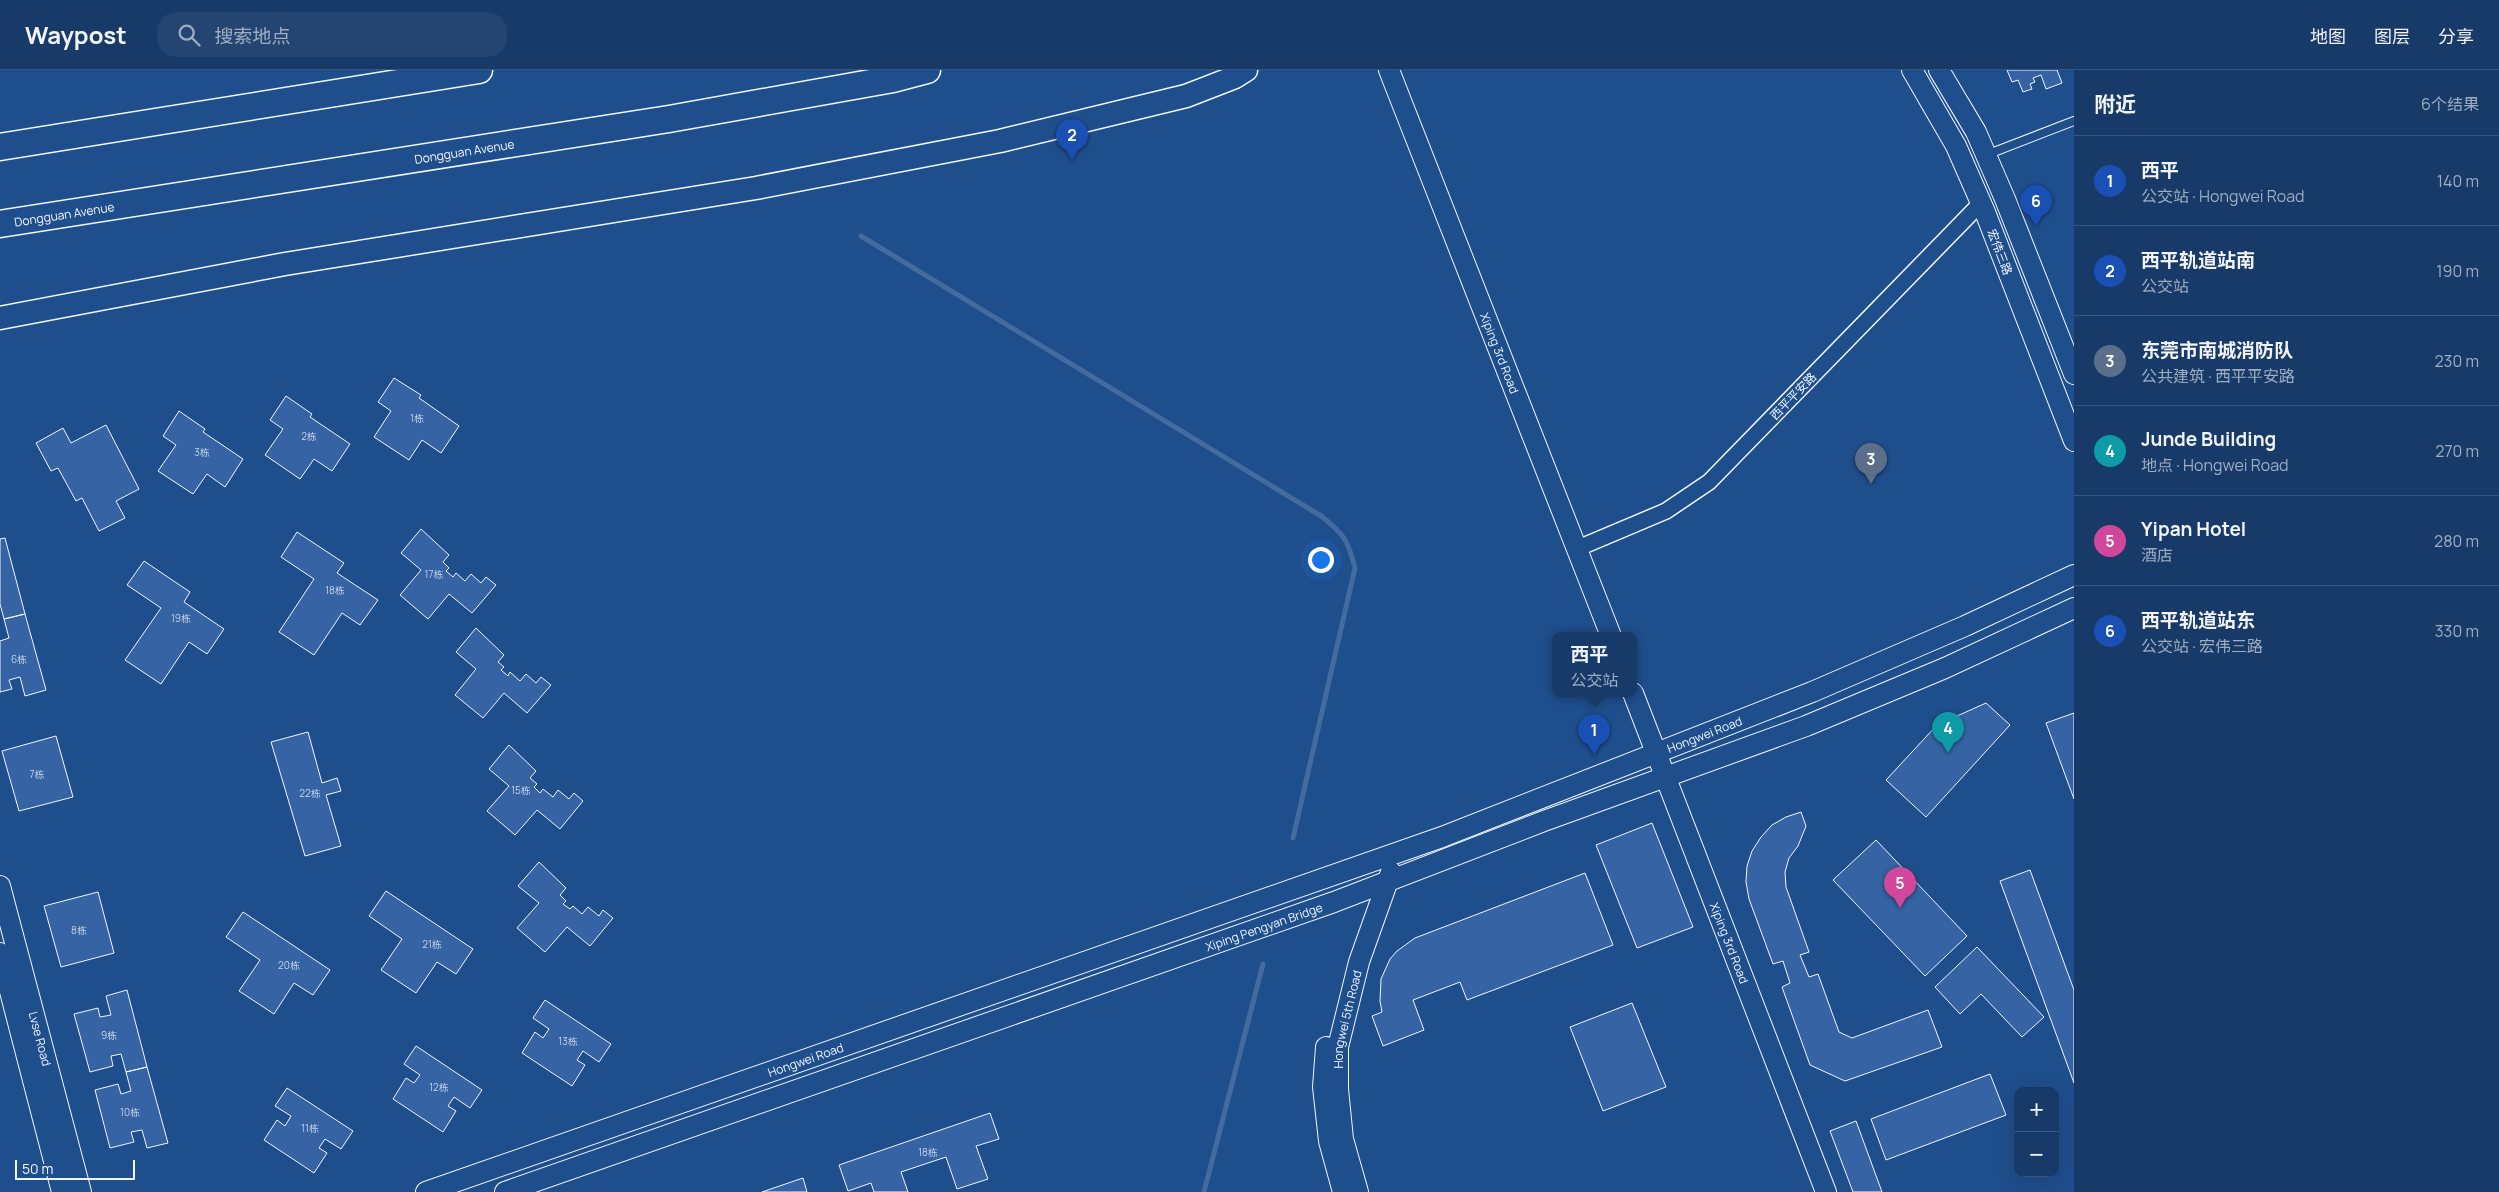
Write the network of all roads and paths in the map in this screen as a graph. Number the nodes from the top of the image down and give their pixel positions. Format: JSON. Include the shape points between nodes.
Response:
{"nodes":[{"id":1,"x":479,"y":70,"type":"edge"},
{"id":2,"x":927,"y":70,"type":"edge"},
{"id":3,"x":1246,"y":70,"type":"edge"},
{"id":4,"x":1389,"y":70,"type":"edge"},
{"id":5,"x":1912,"y":70,"type":"edge"},
{"id":6,"x":1939,"y":70,"type":"edge"},
{"id":7,"x":2074,"y":121,"type":"edge"},
{"id":8,"x":0,"y":147,"type":"edge"},
{"id":9,"x":1986,"y":155,"type":"junction"},
{"id":10,"x":1981,"y":203,"type":"junction"},
{"id":11,"x":0,"y":224,"type":"edge"},
{"id":12,"x":0,"y":318,"type":"edge"},
{"id":13,"x":2074,"y":374,"type":"edge"},
{"id":14,"x":2074,"y":441,"type":"edge"},
{"id":15,"x":1576,"y":549,"type":"junction"},
{"id":16,"x":2074,"y":575,"type":"edge"},
{"id":17,"x":2074,"y":608,"type":"edge"},
{"id":18,"x":1609,"y":632,"type":"edge"},
{"id":19,"x":1635,"y":697,"type":"edge"},
{"id":20,"x":1656,"y":753,"type":"junction"},
{"id":21,"x":1665,"y":777,"type":"junction"},
{"id":22,"x":1391,"y":854,"type":"junction"},
{"id":23,"x":1380,"y":882,"type":"junction"},
{"id":24,"x":0,"y":886,"type":"edge"},
{"id":25,"x":1334,"y":902,"type":"joint"},
{"id":26,"x":1194,"y":950,"type":"joint"},
{"id":27,"x":0,"y":953,"type":"edge"},
{"id":28,"x":62,"y":1192,"type":"edge"},
{"id":29,"x":81,"y":1192,"type":"edge"},
{"id":30,"x":426,"y":1192,"type":"edge"},
{"id":31,"x":505,"y":1192,"type":"edge"},
{"id":32,"x":1343,"y":1192,"type":"edge"},
{"id":33,"x":1358,"y":1192,"type":"edge"},
{"id":34,"x":1826,"y":1192,"type":"edge"}],
"edges":[{"from":1,"to":8,"type":"highway"},
{"from":2,"to":11,"type":"highway","name":"Dongguan Avenue","via":[[669,119]]},
{"from":3,"to":12,"type":"main road","via":[[1186,96],[1000,141],[756,188],[285,264]]},
{"from":4,"to":15,"type":"street","name":"Xiping 3rd Road"},
{"from":5,"to":10,"type":"street","name":"宏伟三路","via":[[1956,146]]},
{"from":6,"to":9,"type":"street","name":"宏伟三路"},
{"from":7,"to":9,"type":"lane"},
{"from":9,"to":13,"type":"street","name":"宏伟三路"},
{"from":10,"to":14,"type":"street","name":"宏伟三路"},
{"from":10,"to":15,"type":"street","name":"西平平安路","via":[[1708,482],[1666,511]]},
{"from":15,"to":18,"type":"street","name":"Xiping 3rd Road"},
{"from":16,"to":20,"type":"street","name":"Hongwei Road","via":[[1880,663]]},
{"from":17,"to":21,"type":"street","name":"Hongwei Road","via":[[1876,698]]},
{"from":19,"to":20,"type":"street","name":"Xiping 3rd Road"},
{"from":20,"to":21,"type":"street","name":"Xiping 3rd Road"},
{"from":20,"to":22,"type":"street","name":"Hongwei Road"},
{"from":21,"to":23,"type":"street","name":"Hongwei Road"},
{"from":21,"to":34,"type":"street","name":"Xiping 3rd Road"},
{"from":22,"to":23,"type":"street","name":"Hongwei 5th Road"},
{"from":22,"to":30,"type":"street","name":"Hongwei Road"},
{"from":23,"to":25,"type":"street","name":"Hongwei Road"},
{"from":23,"to":32,"type":"street","name":"Hongwei 5th Road","via":[[1346,959],[1326,1044],[1325,1105]]},
{"from":23,"to":33,"type":"street","name":"Hongwei 5th Road","via":[[1338,1047],[1343,1139]]},
{"from":24,"to":29,"type":"street","name":"Lvse Road"},
{"from":25,"to":26,"type":"street","name":"Xiping Pengyan Bridge"},
{"from":26,"to":31,"type":"street","name":"Hongwei Road"},
{"from":27,"to":28,"type":"street","name":"Lvse Road"}]}
